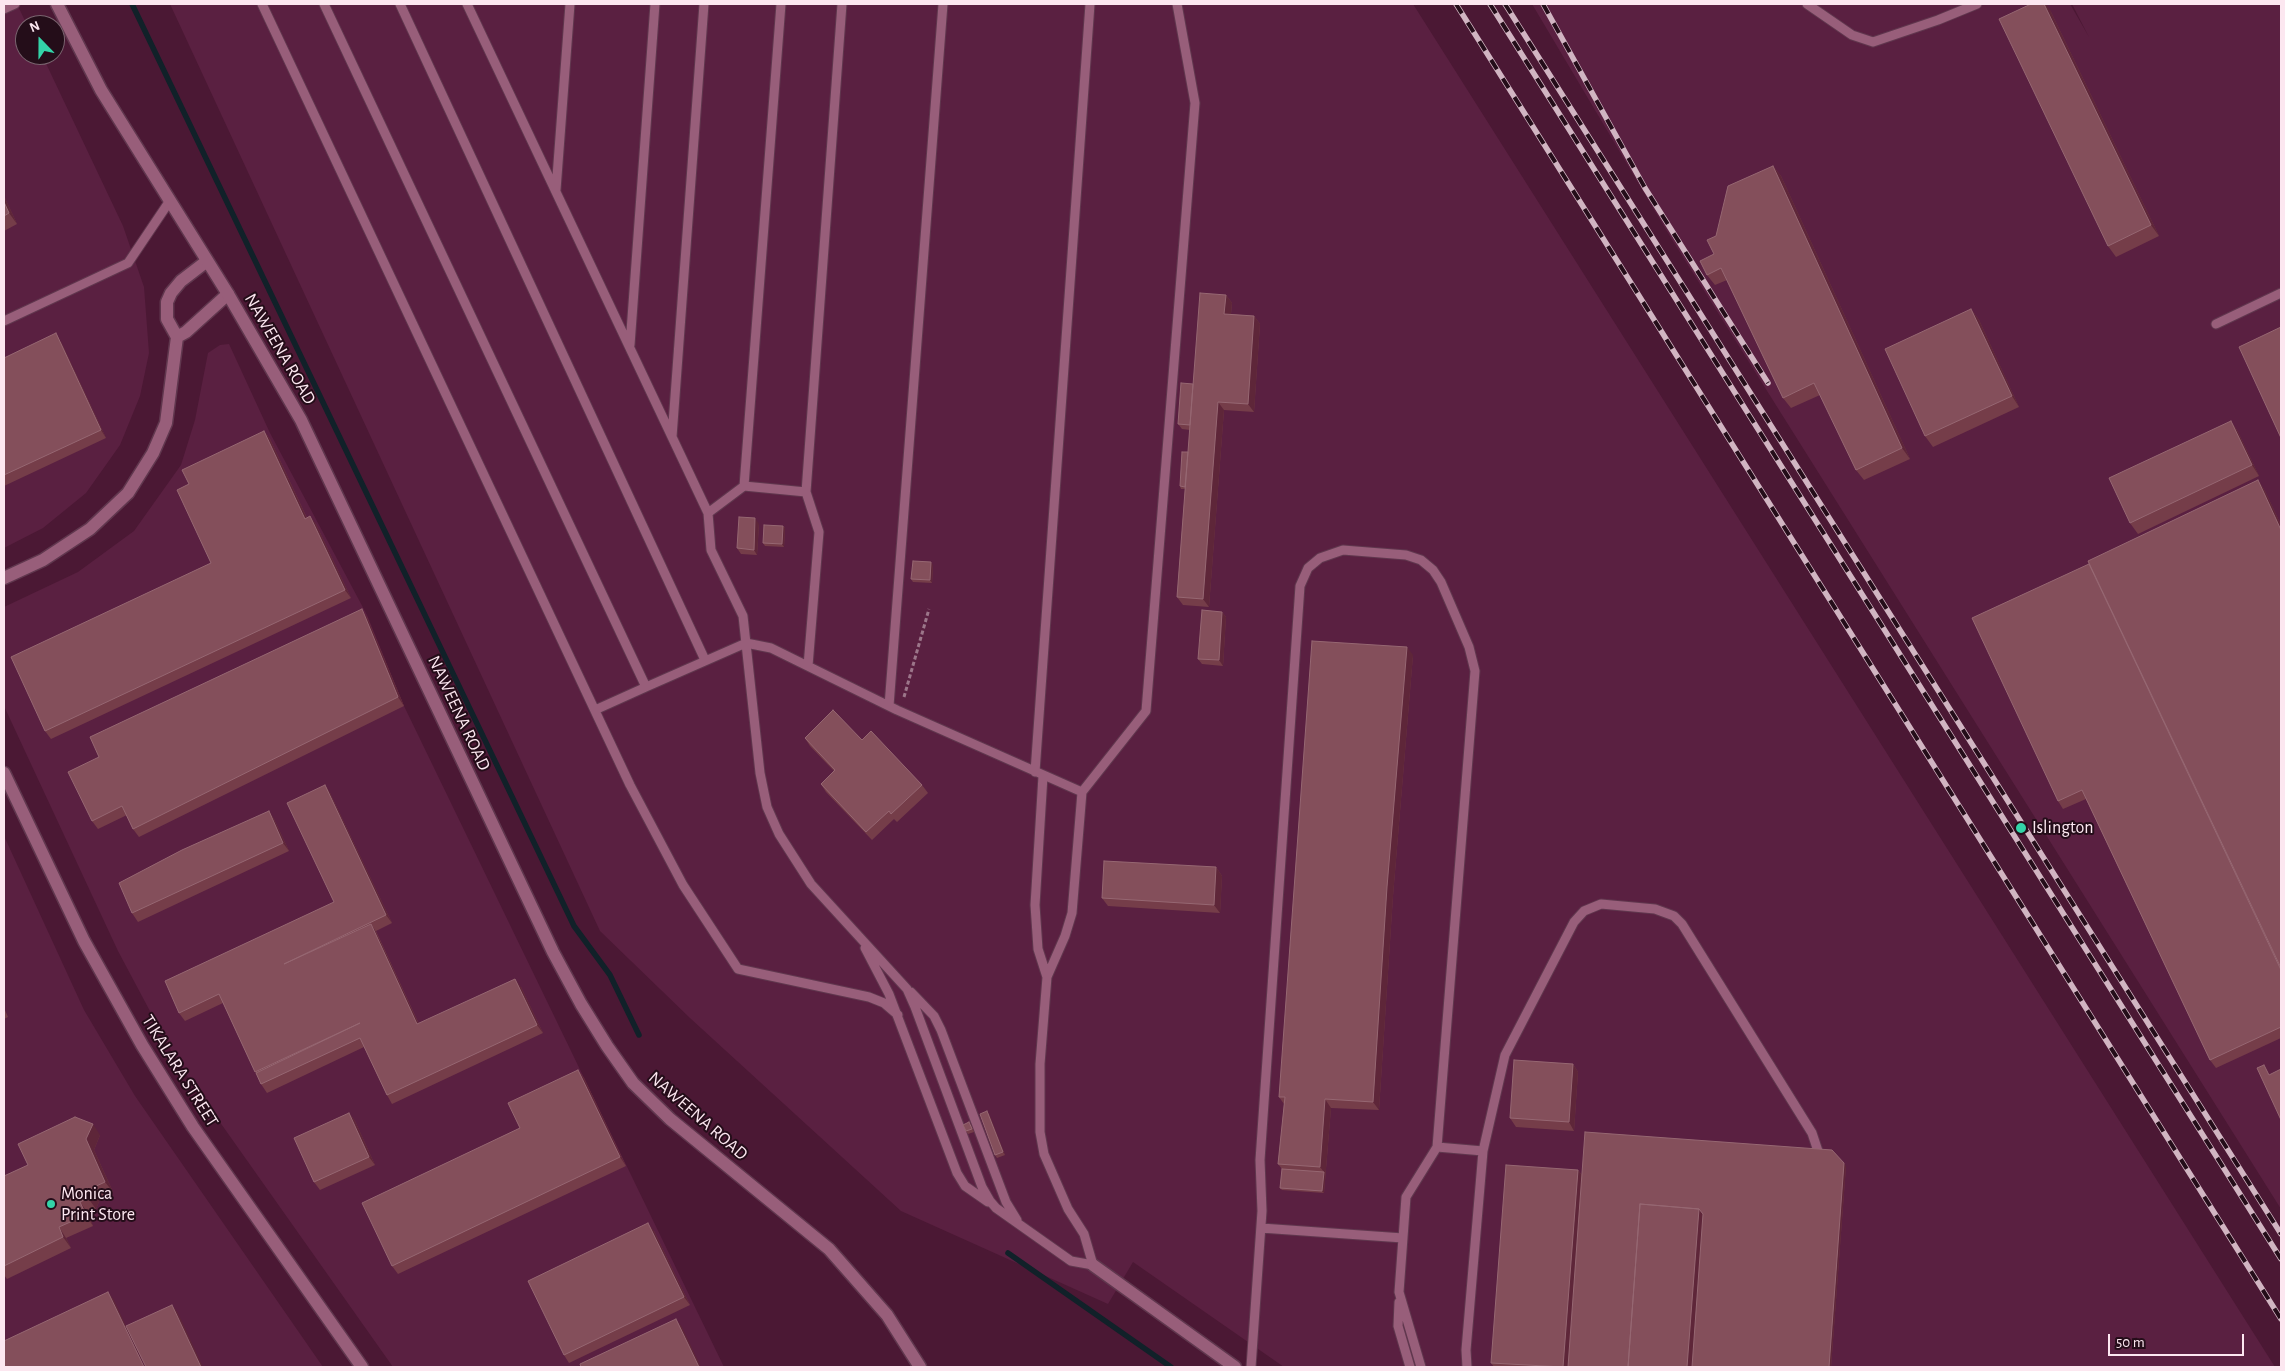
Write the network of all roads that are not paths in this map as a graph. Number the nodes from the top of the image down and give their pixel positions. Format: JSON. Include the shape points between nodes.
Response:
{"nodes":[{"id":1,"x":15,"y":4,"type":"edge"},
{"id":2,"x":57,"y":4,"type":"edge"},
{"id":3,"x":262,"y":4,"type":"edge"},
{"id":4,"x":324,"y":4,"type":"edge"},
{"id":5,"x":400,"y":4,"type":"edge"},
{"id":6,"x":570,"y":4,"type":"edge"},
{"id":7,"x":655,"y":4,"type":"edge"},
{"id":8,"x":704,"y":4,"type":"edge"},
{"id":9,"x":781,"y":4,"type":"edge"},
{"id":10,"x":842,"y":4,"type":"edge"},
{"id":11,"x":943,"y":4,"type":"edge"},
{"id":12,"x":1090,"y":4,"type":"edge"},
{"id":13,"x":1177,"y":4,"type":"edge"},
{"id":14,"x":1807,"y":4,"type":"edge"},
{"id":15,"x":1977,"y":4,"type":"edge"},
{"id":16,"x":470,"y":6,"type":"edge"},
{"id":17,"x":4,"y":9,"type":"edge"},
{"id":18,"x":556,"y":192,"type":"junction"},
{"id":19,"x":169,"y":202,"type":"junction"},
{"id":20,"x":206,"y":261,"type":"junction"},
{"id":21,"x":2281,"y":293,"type":"edge"},
{"id":22,"x":228,"y":294,"type":"junction"},
{"id":23,"x":4,"y":321,"type":"edge"},
{"id":24,"x":2216,"y":324,"type":"dead end"},
{"id":25,"x":177,"y":337,"type":"junction"},
{"id":26,"x":630,"y":348,"type":"junction"},
{"id":27,"x":672,"y":437,"type":"junction"},
{"id":28,"x":744,"y":486,"type":"junction"},
{"id":29,"x":806,"y":492,"type":"junction"},
{"id":30,"x":708,"y":513,"type":"junction"},
{"id":31,"x":4,"y":578,"type":"edge"},
{"id":32,"x":746,"y":643,"type":"junction"},
{"id":33,"x":705,"y":660,"type":"junction"},
{"id":34,"x":808,"y":666,"type":"junction"},
{"id":35,"x":646,"y":686,"type":"junction"},
{"id":36,"x":893,"y":708,"type":"junction"},
{"id":37,"x":595,"y":710,"type":"junction"},
{"id":38,"x":4,"y":773,"type":"edge"},
{"id":39,"x":1039,"y":774,"type":"junction"},
{"id":40,"x":1082,"y":792,"type":"junction"},
{"id":41,"x":856,"y":933,"type":"junction"},
{"id":42,"x":1047,"y":977,"type":"junction"},
{"id":43,"x":899,"y":979,"type":"junction"},
{"id":44,"x":898,"y":1015,"type":"junction"},
{"id":45,"x":1437,"y":1147,"type":"junction"},
{"id":46,"x":1484,"y":1151,"type":"junction"},
{"id":47,"x":1818,"y":1151,"type":"edge"},
{"id":48,"x":996,"y":1208,"type":"junction"},
{"id":49,"x":1025,"y":1228,"type":"junction"},
{"id":50,"x":1261,"y":1228,"type":"junction"},
{"id":51,"x":1403,"y":1238,"type":"junction"},
{"id":52,"x":1093,"y":1265,"type":"junction"},
{"id":53,"x":1399,"y":1292,"type":"junction"},
{"id":54,"x":362,"y":1367,"type":"edge"},
{"id":55,"x":920,"y":1367,"type":"edge"},
{"id":56,"x":1235,"y":1367,"type":"edge"},
{"id":57,"x":1251,"y":1367,"type":"edge"},
{"id":58,"x":1410,"y":1367,"type":"edge"},
{"id":59,"x":1421,"y":1367,"type":"edge"},
{"id":60,"x":1467,"y":1367,"type":"edge"}],
"edges":[{"from":1,"to":17,"type":"lane"},
{"from":2,"to":19,"type":"street","name":"NAWEENA ROAD","via":[[101,90]]},
{"from":3,"to":37,"type":"lane"},
{"from":4,"to":35,"type":"lane"},
{"from":5,"to":33,"type":"lane"},
{"from":6,"to":18,"type":"lane"},
{"from":7,"to":26,"type":"lane"},
{"from":8,"to":27,"type":"lane"},
{"from":9,"to":28,"type":"lane"},
{"from":10,"to":29,"type":"lane"},
{"from":11,"to":36,"type":"lane"},
{"from":12,"to":39,"type":"lane"},
{"from":13,"to":40,"type":"lane","via":[[1195,102],[1146,711]]},
{"from":14,"to":15,"type":"lane","via":[[1852,35],[1873,42]]},
{"from":16,"to":18,"type":"lane"},
{"from":18,"to":26,"type":"lane"},
{"from":19,"to":20,"type":"street","name":"NAWEENA ROAD"},
{"from":19,"to":23,"type":"lane","via":[[128,263]]},
{"from":20,"to":22,"type":"street","name":"NAWEENA ROAD"},
{"from":20,"to":25,"type":"street","via":[[181,281],[167,302],[167,319]]},
{"from":21,"to":24,"type":"lane"},
{"from":22,"to":25,"type":"street"},
{"from":22,"to":55,"type":"street","name":"NAWEENA ROAD","via":[[301,420],[554,952],[607,1046],[634,1083],[670,1119],[829,1249],[887,1315]]},
{"from":25,"to":31,"type":"street","via":[[166,423],[153,453],[128,493],[90,529],[43,560]]},
{"from":26,"to":27,"type":"lane"},
{"from":27,"to":30,"type":"lane"},
{"from":28,"to":29,"type":"lane"},
{"from":28,"to":30,"type":"lane"},
{"from":29,"to":34,"type":"lane","via":[[819,532]]},
{"from":30,"to":32,"type":"lane","via":[[711,550],[743,616]]},
{"from":32,"to":33,"type":"lane"},
{"from":32,"to":34,"type":"lane","via":[[771,648]]},
{"from":32,"to":41,"type":"lane","via":[[754,738],[767,807],[778,834],[806,878]]},
{"from":33,"to":35,"type":"lane"},
{"from":34,"to":36,"type":"lane"},
{"from":35,"to":37,"type":"lane"},
{"from":36,"to":39,"type":"lane"},
{"from":37,"to":44,"type":"lane","via":[[683,885],[738,969],[869,996]]},
{"from":38,"to":54,"type":"street","name":"TIKALARA STREET","via":[[84,941],[142,1045],[193,1127]]},
{"from":39,"to":40,"type":"lane"},
{"from":39,"to":42,"type":"lane","via":[[1036,939]]},
{"from":40,"to":42,"type":"lane","via":[[1072,913]]},
{"from":41,"to":43,"type":"lane"},
{"from":41,"to":44,"type":"lane","via":[[878,970]]},
{"from":42,"to":52,"type":"lane","via":[[1040,1064],[1040,1132],[1053,1179],[1084,1234]]},
{"from":43,"to":48,"type":"lane","via":[[915,1007],[985,1193]]},
{"from":43,"to":49,"type":"lane","via":[[934,1016],[1010,1210]]},
{"from":44,"to":48,"type":"lane","via":[[960,1179]]},
{"from":45,"to":46,"type":"lane"},
{"from":45,"to":50,"type":"lane","via":[[1474,683],[1473,659],[1441,582],[1421,560],[1406,555],[1343,550],[1320,558],[1308,568],[1300,586],[1260,1160]]},
{"from":45,"to":51,"type":"lane","via":[[1406,1197]]},
{"from":46,"to":47,"type":"lane","via":[[1505,1055],[1574,922],[1584,911],[1601,904],[1655,909],[1674,916],[1682,924],[1812,1134]]},
{"from":46,"to":60,"type":"lane"},
{"from":48,"to":49,"type":"lane"},
{"from":49,"to":52,"type":"lane","via":[[1071,1260]]},
{"from":50,"to":51,"type":"lane"},
{"from":50,"to":57,"type":"lane"},
{"from":51,"to":53,"type":"lane"},
{"from":52,"to":56,"type":"street"},
{"from":53,"to":58,"type":"lane","via":[[1398,1326]]},
{"from":53,"to":59,"type":"lane"}]}
